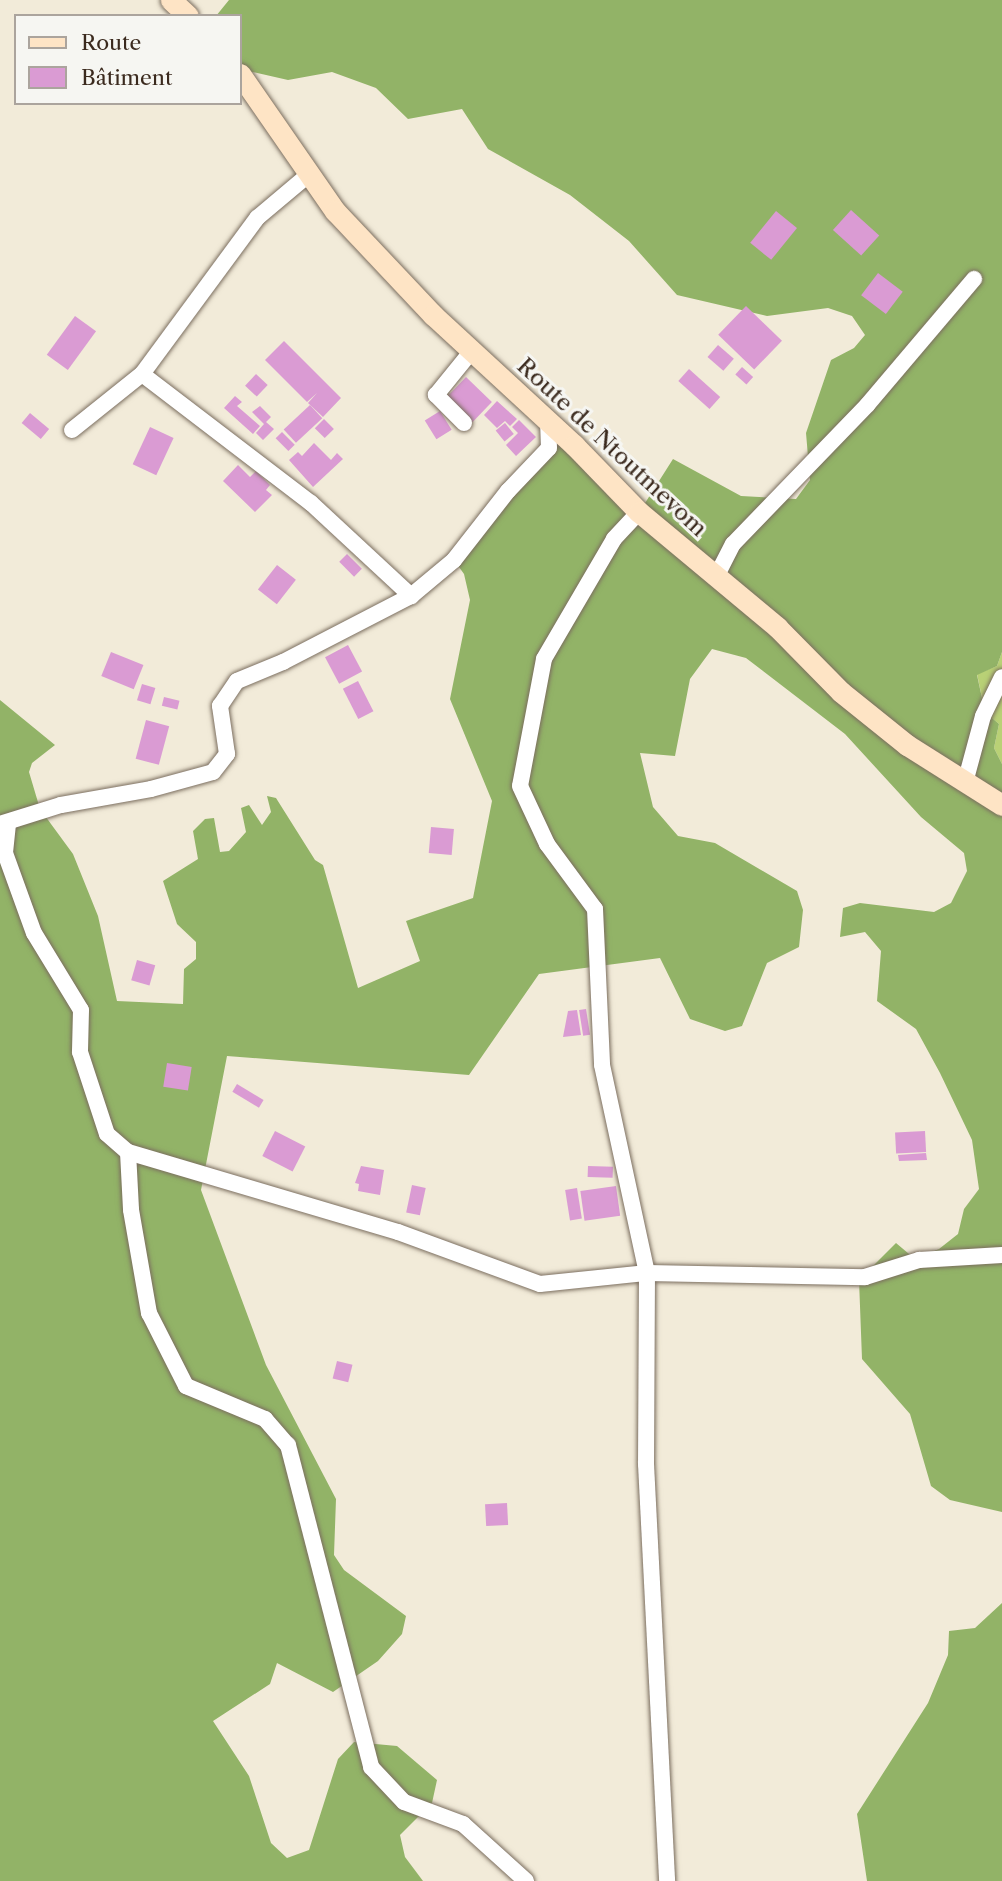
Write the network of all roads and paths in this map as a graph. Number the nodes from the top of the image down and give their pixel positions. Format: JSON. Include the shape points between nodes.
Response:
{"nodes":[{"id":1,"x":171,"y":0,"type":"edge"},
{"id":2,"x":186,"y":14,"type":"edge"},
{"id":3,"x":242,"y":77,"type":"edge"},
{"id":4,"x":308,"y":175,"type":"junction"},
{"id":5,"x":974,"y":279,"type":"dead end"},
{"id":6,"x":471,"y":352,"type":"junction"},
{"id":7,"x":142,"y":373,"type":"junction"},
{"id":8,"x":548,"y":422,"type":"junction"},
{"id":9,"x":464,"y":423,"type":"dead end"},
{"id":10,"x":72,"y":430,"type":"dead end"},
{"id":11,"x":639,"y":512,"type":"junction"},
{"id":12,"x":716,"y":577,"type":"junction"},
{"id":13,"x":411,"y":596,"type":"junction"},
{"id":14,"x":1002,"y":677,"type":"edge"},
{"id":15,"x":966,"y":779,"type":"junction"},
{"id":16,"x":1002,"y":805,"type":"edge"},
{"id":17,"x":4,"y":824,"type":"edge"},
{"id":18,"x":128,"y":1152,"type":"junction"},
{"id":19,"x":1002,"y":1255,"type":"edge"},
{"id":20,"x":647,"y":1273,"type":"junction"},
{"id":21,"x":515,"y":1878,"type":"edge"},
{"id":22,"x":667,"y":1881,"type":"edge"}],
"edges":[{"from":1,"to":2,"type":"street"},
{"from":3,"to":4,"type":"street","name":"Route de Ntoutmevom"},
{"from":4,"to":6,"type":"street","name":"Route de Ntoutmevom","via":[[335,211]]},
{"from":4,"to":7,"type":"street","via":[[257,218]]},
{"from":5,"to":12,"type":"street","via":[[868,404],[733,544]]},
{"from":6,"to":8,"type":"street","name":"Route de Ntoutmevom"},
{"from":6,"to":9,"type":"street","via":[[436,395]]},
{"from":7,"to":10,"type":"street"},
{"from":7,"to":13,"type":"street","via":[[311,503]]},
{"from":8,"to":11,"type":"street","name":"Route de Ntoutmevom"},
{"from":8,"to":13,"type":"street","via":[[550,449],[508,491],[454,560]]},
{"from":11,"to":12,"type":"street","name":"Route de Ntoutmevom"},
{"from":11,"to":20,"type":"street","via":[[614,539],[544,659],[520,786],[547,844],[595,909],[602,1065]]},
{"from":12,"to":15,"type":"street","name":"Route de Ntoutmevom","via":[[777,627],[841,692],[907,745]]},
{"from":13,"to":17,"type":"street","via":[[237,681],[220,706],[227,754],[212,772],[151,789],[61,805]]},
{"from":14,"to":15,"type":"street","via":[[983,716]]},
{"from":15,"to":16,"type":"street","name":"Route de Ntoutmevom"},
{"from":17,"to":18,"type":"street","via":[[5,853],[34,933],[81,1010],[80,1052],[107,1134]]},
{"from":18,"to":20,"type":"street","via":[[398,1232],[540,1284]]},
{"from":18,"to":21,"type":"street","via":[[131,1210],[149,1313],[186,1386],[265,1419],[288,1445],[371,1767],[404,1802],[463,1824]]},
{"from":19,"to":20,"type":"street","via":[[919,1260],[865,1277]]},
{"from":20,"to":22,"type":"street","via":[[646,1464]]}]}
